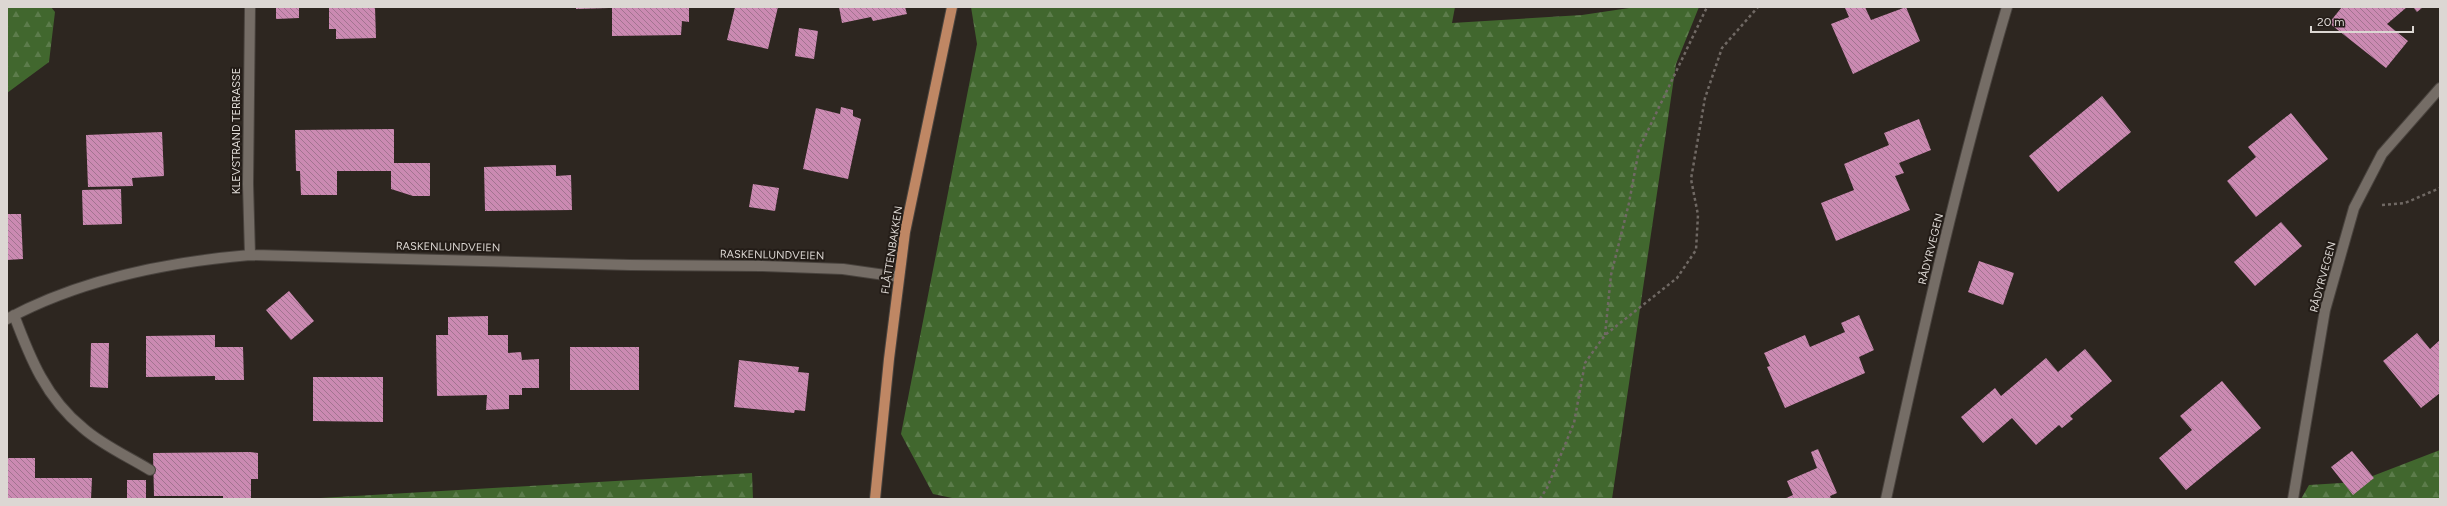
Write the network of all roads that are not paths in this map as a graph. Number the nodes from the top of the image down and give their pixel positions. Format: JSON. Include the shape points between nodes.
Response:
{"nodes":[{"id":1,"x":250,"y":7,"type":"edge"},
{"id":2,"x":952,"y":7,"type":"edge"},
{"id":3,"x":2007,"y":7,"type":"edge"},
{"id":4,"x":2440,"y":88,"type":"edge"},
{"id":5,"x":250,"y":255,"type":"junction"},
{"id":6,"x":898,"y":277,"type":"junction"},
{"id":7,"x":10,"y":317,"type":"edge"},
{"id":8,"x":150,"y":470,"type":"dead end"},
{"id":9,"x":875,"y":499,"type":"edge"},
{"id":10,"x":1886,"y":499,"type":"edge"},
{"id":11,"x":2293,"y":499,"type":"edge"}],
"edges":[{"from":1,"to":5,"type":"street","name":"KLEVSTRAND TERRASSE"},
{"from":2,"to":6,"type":"main road","name":"FLÅTTENBAKKEN"},
{"from":3,"to":10,"type":"street","name":"RÅDYRVEGEN","via":[[1975,115]]},
{"from":4,"to":11,"type":"street","name":"RÅDYRVEGEN","via":[[2382,154],[2354,208],[2325,310]]},
{"from":5,"to":6,"type":"street","name":"RASKENLUNDVEIEN","via":[[770,266],[842,269]]},
{"from":5,"to":7,"type":"street","name":"RASKENLUNDVEIEN","via":[[193,260],[144,269],[99,282]]},
{"from":6,"to":9,"type":"main road","name":"FLÅTTENBAKKEN"},
{"from":7,"to":8,"type":"street","via":[[32,364],[54,397],[83,429]]}]}
